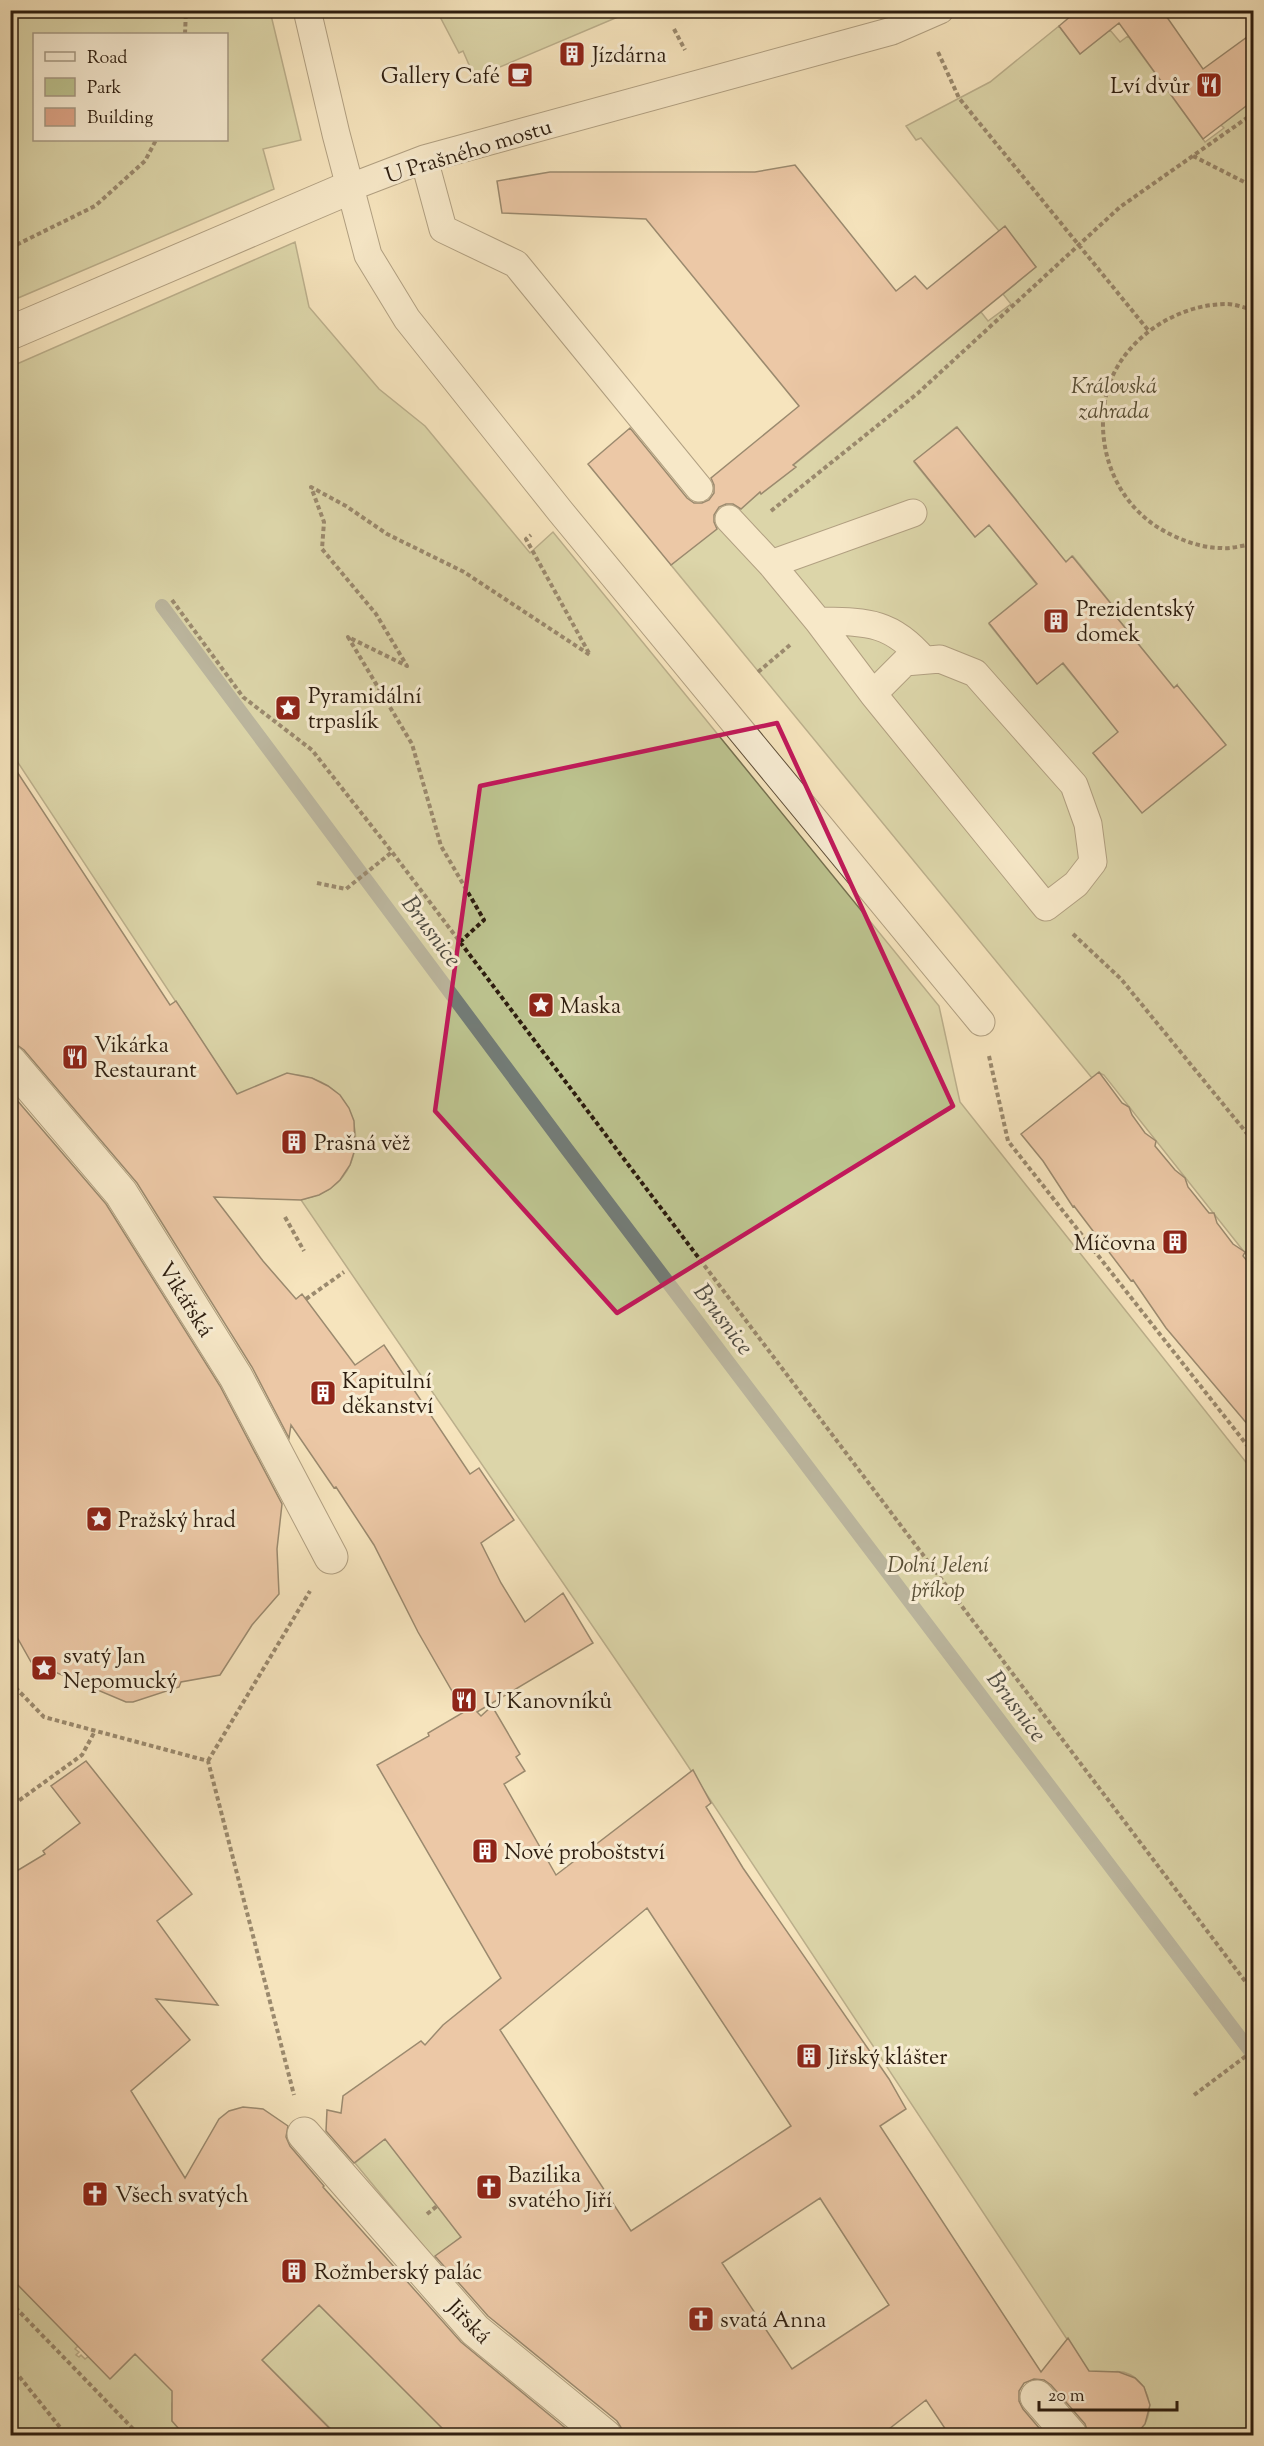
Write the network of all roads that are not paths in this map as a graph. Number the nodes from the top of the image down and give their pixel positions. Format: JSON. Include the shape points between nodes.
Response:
{"nodes":[{"id":1,"x":308,"y":10,"type":"edge"},
{"id":2,"x":928,"y":13,"type":"edge"},
{"id":3,"x":424,"y":159,"type":"junction"},
{"id":4,"x":351,"y":187,"type":"junction"},
{"id":5,"x":10,"y":333,"type":"edge"},
{"id":6,"x":699,"y":488,"type":"dead end"},
{"id":7,"x":913,"y":513,"type":"dead end"},
{"id":8,"x":736,"y":527,"type":"road end"},
{"id":9,"x":771,"y":564,"type":"junction"},
{"id":10,"x":818,"y":621,"type":"junction"},
{"id":11,"x":924,"y":660,"type":"junction"},
{"id":12,"x":873,"y":694,"type":"junction"},
{"id":13,"x":981,"y":1022,"type":"road end"},
{"id":14,"x":10,"y":1062,"type":"edge"},
{"id":15,"x":331,"y":1557,"type":"road end"},
{"id":16,"x":304,"y":2134,"type":"road end"},
{"id":17,"x":1037,"y":2397,"type":"dead end"},
{"id":18,"x":605,"y":2436,"type":"edge"},
{"id":19,"x":1071,"y":2436,"type":"edge"}],
"edges":[{"from":1,"to":4,"type":"lane"},
{"from":2,"to":3,"type":"lane","name":"U Prašného mostu","via":[[892,31]]},
{"from":3,"to":4,"type":"lane","name":"U Prašného mostu"},
{"from":3,"to":6,"type":"lane","via":[[443,229],[516,264]]},
{"from":4,"to":5,"type":"street","name":"U Prašného mostu"},
{"from":4,"to":13,"type":"lane","via":[[368,255],[408,319],[560,511]]},
{"from":7,"to":9,"type":"lane"},
{"from":8,"to":9,"type":"lane"},
{"from":9,"to":10,"type":"lane"},
{"from":10,"to":11,"type":"lane","via":[[855,621],[888,628]]},
{"from":10,"to":12,"type":"lane"},
{"from":11,"to":12,"type":"lane","via":[[905,662]]},
{"from":11,"to":12,"type":"lane","via":[[940,659],[975,673],[1074,785],[1088,824],[1093,862],[1076,884],[1046,907]]},
{"from":14,"to":15,"type":"street","name":"Vikářská","via":[[121,1193],[236,1377]]},
{"from":16,"to":18,"type":"street","name":"Jiřská","via":[[475,2330]]},
{"from":17,"to":19,"type":"street"}]}
